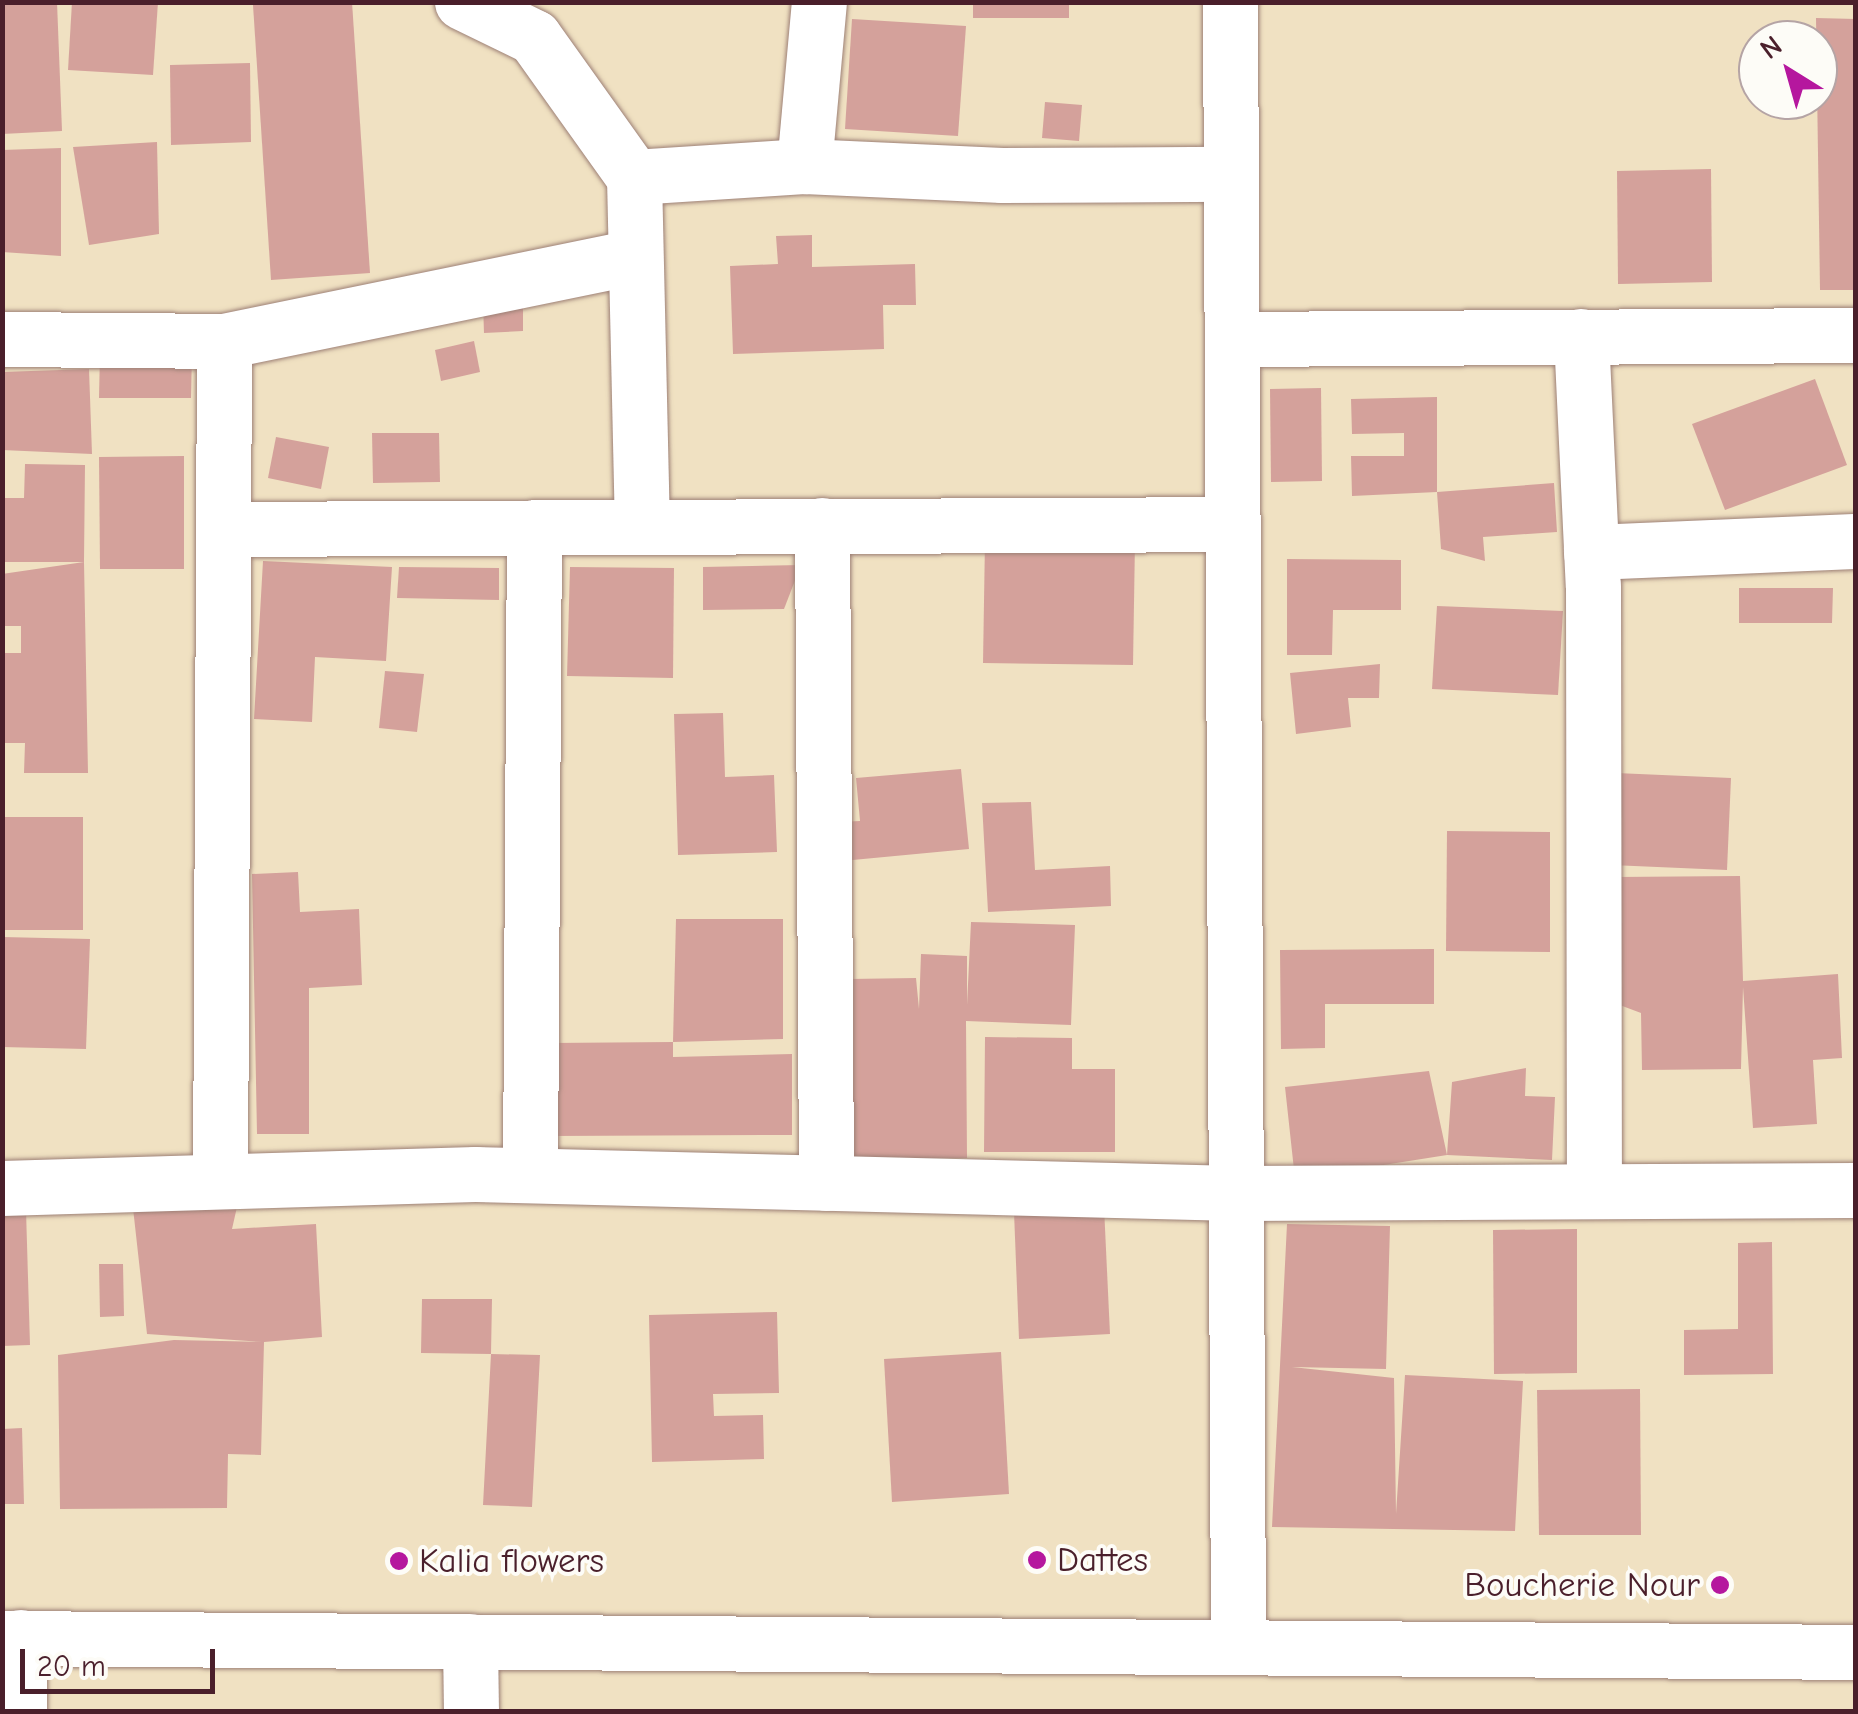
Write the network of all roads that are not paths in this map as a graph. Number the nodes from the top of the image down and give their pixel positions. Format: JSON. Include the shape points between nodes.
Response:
{"nodes":[{"id":1,"x":462,"y":2,"type":"edge"},
{"id":2,"x":818,"y":2,"type":"edge"},
{"id":3,"x":1230,"y":2,"type":"edge"},
{"id":4,"x":534,"y":20,"type":"edge"},
{"id":5,"x":804,"y":166,"type":"junction"},
{"id":6,"x":1231,"y":174,"type":"junction"},
{"id":7,"x":634,"y":178,"type":"junction"},
{"id":8,"x":634,"y":257,"type":"junction"},
{"id":9,"x":1856,"y":335,"type":"edge"},
{"id":10,"x":1581,"y":336,"type":"junction"},
{"id":11,"x":1232,"y":339,"type":"junction"},
{"id":12,"x":2,"y":340,"type":"edge"},
{"id":13,"x":224,"y":341,"type":"junction"},
{"id":14,"x":1233,"y":524,"type":"junction"},
{"id":15,"x":822,"y":525,"type":"junction"},
{"id":16,"x":642,"y":526,"type":"junction"},
{"id":17,"x":534,"y":527,"type":"junction"},
{"id":18,"x":226,"y":529,"type":"junction"},
{"id":19,"x":1856,"y":541,"type":"edge"},
{"id":20,"x":1591,"y":552,"type":"junction"},
{"id":21,"x":530,"y":1175,"type":"junction"},
{"id":22,"x":220,"y":1181,"type":"junction"},
{"id":23,"x":826,"y":1182,"type":"junction"},
{"id":24,"x":2,"y":1188,"type":"edge"},
{"id":25,"x":1594,"y":1190,"type":"junction"},
{"id":26,"x":1856,"y":1190,"type":"edge"},
{"id":27,"x":1236,"y":1194,"type":"junction"},
{"id":28,"x":11,"y":1637,"type":"edge"},
{"id":29,"x":470,"y":1641,"type":"junction"},
{"id":30,"x":1238,"y":1647,"type":"junction"},
{"id":31,"x":1856,"y":1652,"type":"edge"},
{"id":32,"x":19,"y":1712,"type":"edge"},
{"id":33,"x":471,"y":1712,"type":"edge"}],
"edges":[{"from":1,"to":4,"type":"street"},
{"from":2,"to":5,"type":"street"},
{"from":3,"to":6,"type":"street"},
{"from":4,"to":7,"type":"street"},
{"from":5,"to":6,"type":"street"},
{"from":5,"to":7,"type":"street"},
{"from":6,"to":11,"type":"street"},
{"from":7,"to":8,"type":"street"},
{"from":8,"to":13,"type":"street"},
{"from":8,"to":16,"type":"street"},
{"from":9,"to":10,"type":"street"},
{"from":10,"to":11,"type":"street"},
{"from":10,"to":20,"type":"street"},
{"from":11,"to":14,"type":"street"},
{"from":12,"to":13,"type":"street"},
{"from":13,"to":18,"type":"street"},
{"from":14,"to":15,"type":"street"},
{"from":14,"to":27,"type":"street"},
{"from":15,"to":16,"type":"street"},
{"from":15,"to":23,"type":"street"},
{"from":16,"to":17,"type":"street"},
{"from":17,"to":18,"type":"street"},
{"from":17,"to":21,"type":"street"},
{"from":18,"to":22,"type":"street"},
{"from":19,"to":20,"type":"street"},
{"from":20,"to":25,"type":"street"},
{"from":21,"to":22,"type":"street"},
{"from":21,"to":23,"type":"street"},
{"from":22,"to":24,"type":"street"},
{"from":23,"to":27,"type":"street"},
{"from":25,"to":26,"type":"street"},
{"from":25,"to":27,"type":"street"},
{"from":27,"to":30,"type":"street"},
{"from":28,"to":29,"type":"street"},
{"from":28,"to":32,"type":"street"},
{"from":29,"to":30,"type":"street"},
{"from":29,"to":33,"type":"street"},
{"from":30,"to":31,"type":"street"}]}
